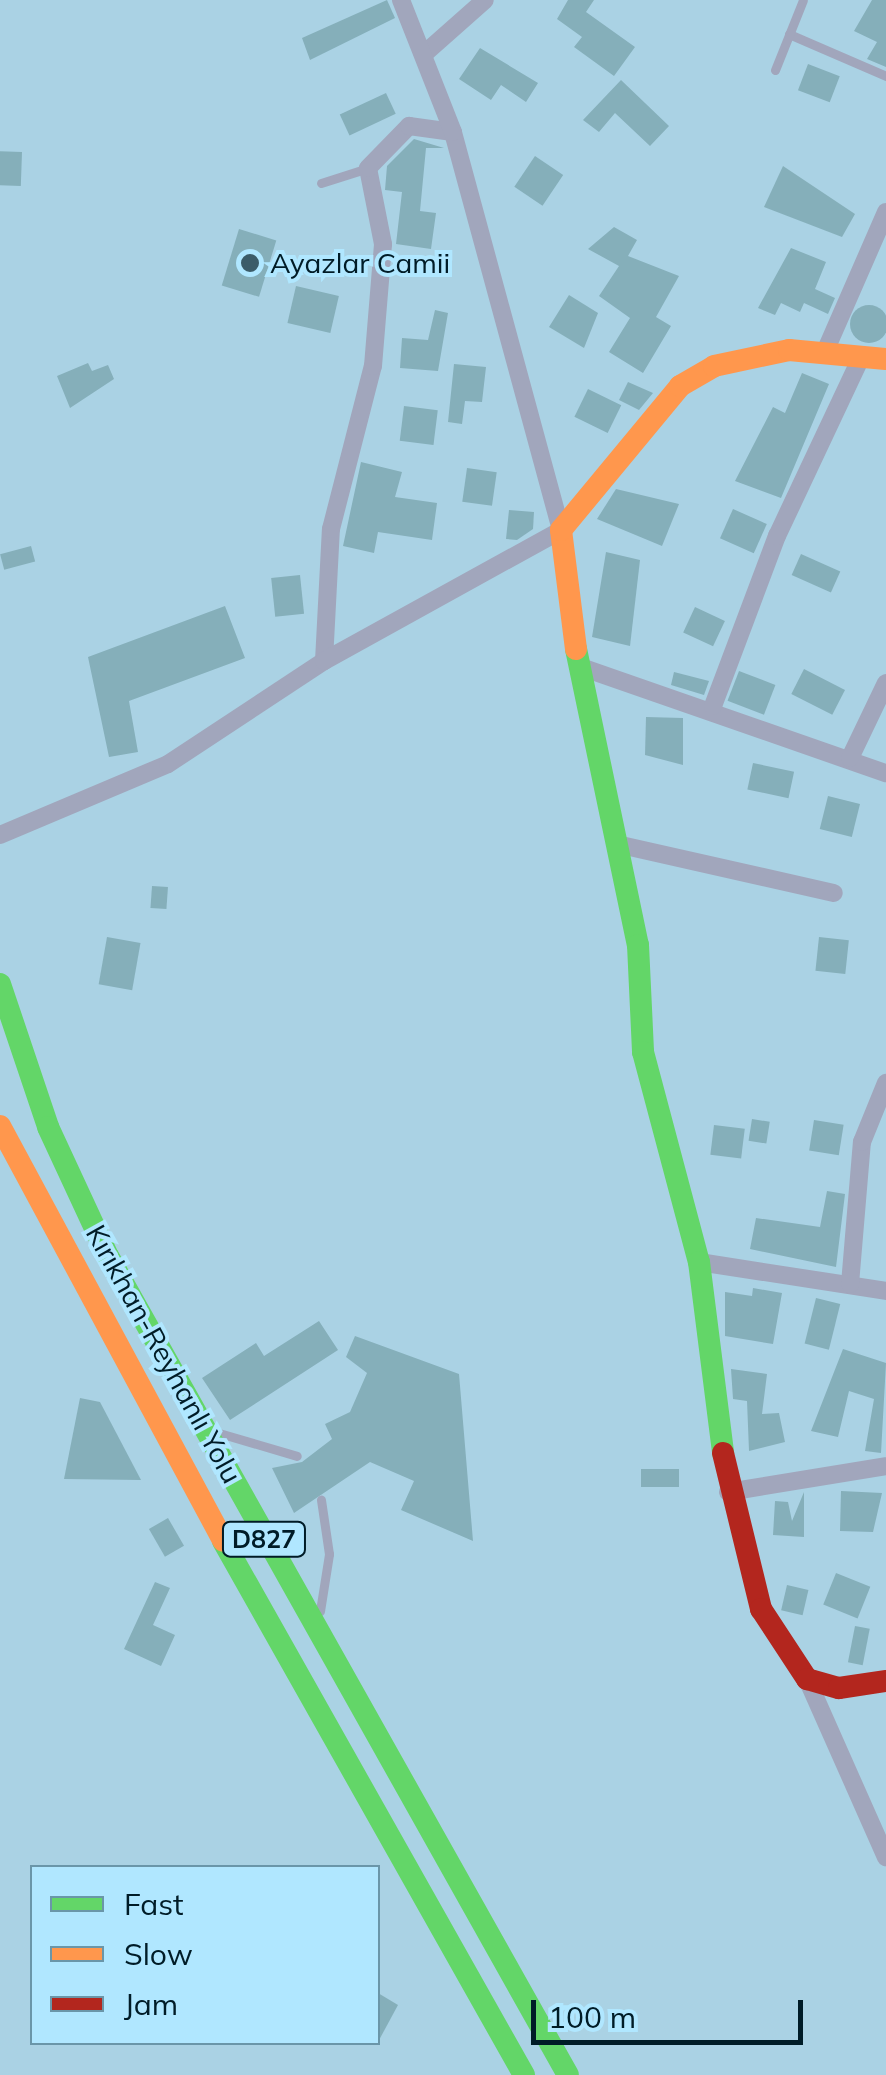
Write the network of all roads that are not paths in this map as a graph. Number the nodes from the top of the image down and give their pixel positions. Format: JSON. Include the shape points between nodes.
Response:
{"nodes":[{"id":1,"x":400,"y":0,"type":"edge"},
{"id":2,"x":485,"y":0,"type":"edge"},
{"id":3,"x":803,"y":0,"type":"edge"},
{"id":4,"x":789,"y":34,"type":"junction"},
{"id":5,"x":424,"y":54,"type":"junction"},
{"id":6,"x":775,"y":70,"type":"dead end"},
{"id":7,"x":886,"y":76,"type":"edge"},
{"id":8,"x":453,"y":132,"type":"junction"},
{"id":9,"x":368,"y":168,"type":"junction"},
{"id":10,"x":320,"y":183,"type":"dead end"},
{"id":11,"x":886,"y":212,"type":"edge"},
{"id":12,"x":824,"y":354,"type":"junction"},
{"id":13,"x":862,"y":356,"type":"junction"},
{"id":14,"x":886,"y":359,"type":"edge"},
{"id":15,"x":561,"y":530,"type":"junction"},
{"id":16,"x":324,"y":661,"type":"junction"},
{"id":17,"x":578,"y":666,"type":"junction"},
{"id":18,"x":886,"y":683,"type":"edge"},
{"id":19,"x":713,"y":706,"type":"junction"},
{"id":20,"x":850,"y":758,"type":"junction"},
{"id":21,"x":886,"y":774,"type":"edge"},
{"id":22,"x":0,"y":835,"type":"edge"},
{"id":23,"x":620,"y":846,"type":"junction"},
{"id":24,"x":834,"y":893,"type":"dead end"},
{"id":25,"x":0,"y":984,"type":"edge"},
{"id":26,"x":886,"y":1083,"type":"edge"},
{"id":27,"x":0,"y":1126,"type":"edge"},
{"id":28,"x":699,"y":1262,"type":"junction"},
{"id":29,"x":850,"y":1284,"type":"junction"},
{"id":30,"x":886,"y":1291,"type":"edge"},
{"id":31,"x":206,"y":1431,"type":"junction"},
{"id":32,"x":297,"y":1456,"type":"dead end"},
{"id":33,"x":886,"y":1466,"type":"edge"},
{"id":34,"x":728,"y":1492,"type":"junction"},
{"id":35,"x":321,"y":1500,"type":"dead end"},
{"id":36,"x":324,"y":1649,"type":"junction"},
{"id":37,"x":807,"y":1679,"type":"junction"},
{"id":38,"x":886,"y":1681,"type":"edge"},
{"id":39,"x":886,"y":1857,"type":"edge"},
{"id":40,"x":524,"y":2075,"type":"edge"},
{"id":41,"x":568,"y":2075,"type":"edge"}],
"edges":[{"from":1,"to":5,"type":"street"},
{"from":2,"to":5,"type":"street"},
{"from":3,"to":4,"type":"lane"},
{"from":4,"to":6,"type":"lane"},
{"from":4,"to":7,"type":"lane"},
{"from":5,"to":8,"type":"street"},
{"from":8,"to":9,"type":"street","via":[[408,126]]},
{"from":8,"to":15,"type":"street"},
{"from":9,"to":10,"type":"lane"},
{"from":9,"to":16,"type":"street","via":[[383,244],[373,366],[331,529]]},
{"from":11,"to":12,"type":"street"},
{"from":12,"to":13,"type":"main road"},
{"from":12,"to":15,"type":"main road","via":[[750,352],[680,386]]},
{"from":13,"to":14,"type":"main road"},
{"from":13,"to":19,"type":"street","via":[[777,536]]},
{"from":15,"to":16,"type":"street"},
{"from":15,"to":17,"type":"main road"},
{"from":16,"to":22,"type":"street","via":[[168,764]]},
{"from":17,"to":19,"type":"street"},
{"from":17,"to":23,"type":"main road"},
{"from":18,"to":20,"type":"street"},
{"from":19,"to":20,"type":"street"},
{"from":20,"to":21,"type":"street"},
{"from":23,"to":24,"type":"street"},
{"from":23,"to":28,"type":"main road","via":[[643,1052]]},
{"from":25,"to":31,"type":"main road","name":"Kırıkhan-Reyhanlı Yolu","number":"D827","via":[[74,1187]]},
{"from":26,"to":29,"type":"street","via":[[862,1142]]},
{"from":27,"to":40,"type":"main road","name":"Kırıkhan-Reyhanlı Yolu","number":"D827","via":[[341,1760]]},
{"from":28,"to":29,"type":"street"},
{"from":28,"to":34,"type":"main road"},
{"from":29,"to":30,"type":"street"},
{"from":31,"to":32,"type":"lane"},
{"from":31,"to":36,"type":"main road","name":"Kırıkhan-Reyhanlı Yolu","number":"D827"},
{"from":33,"to":34,"type":"street"},
{"from":34,"to":37,"type":"main road","via":[[761,1608]]},
{"from":35,"to":36,"type":"lane","via":[[329,1554]]},
{"from":36,"to":41,"type":"main road","name":"Kırıkhan-Reyhanlı Yolu","number":"D827"},
{"from":37,"to":38,"type":"main road","via":[[839,1688]]},
{"from":37,"to":39,"type":"street"}]}
